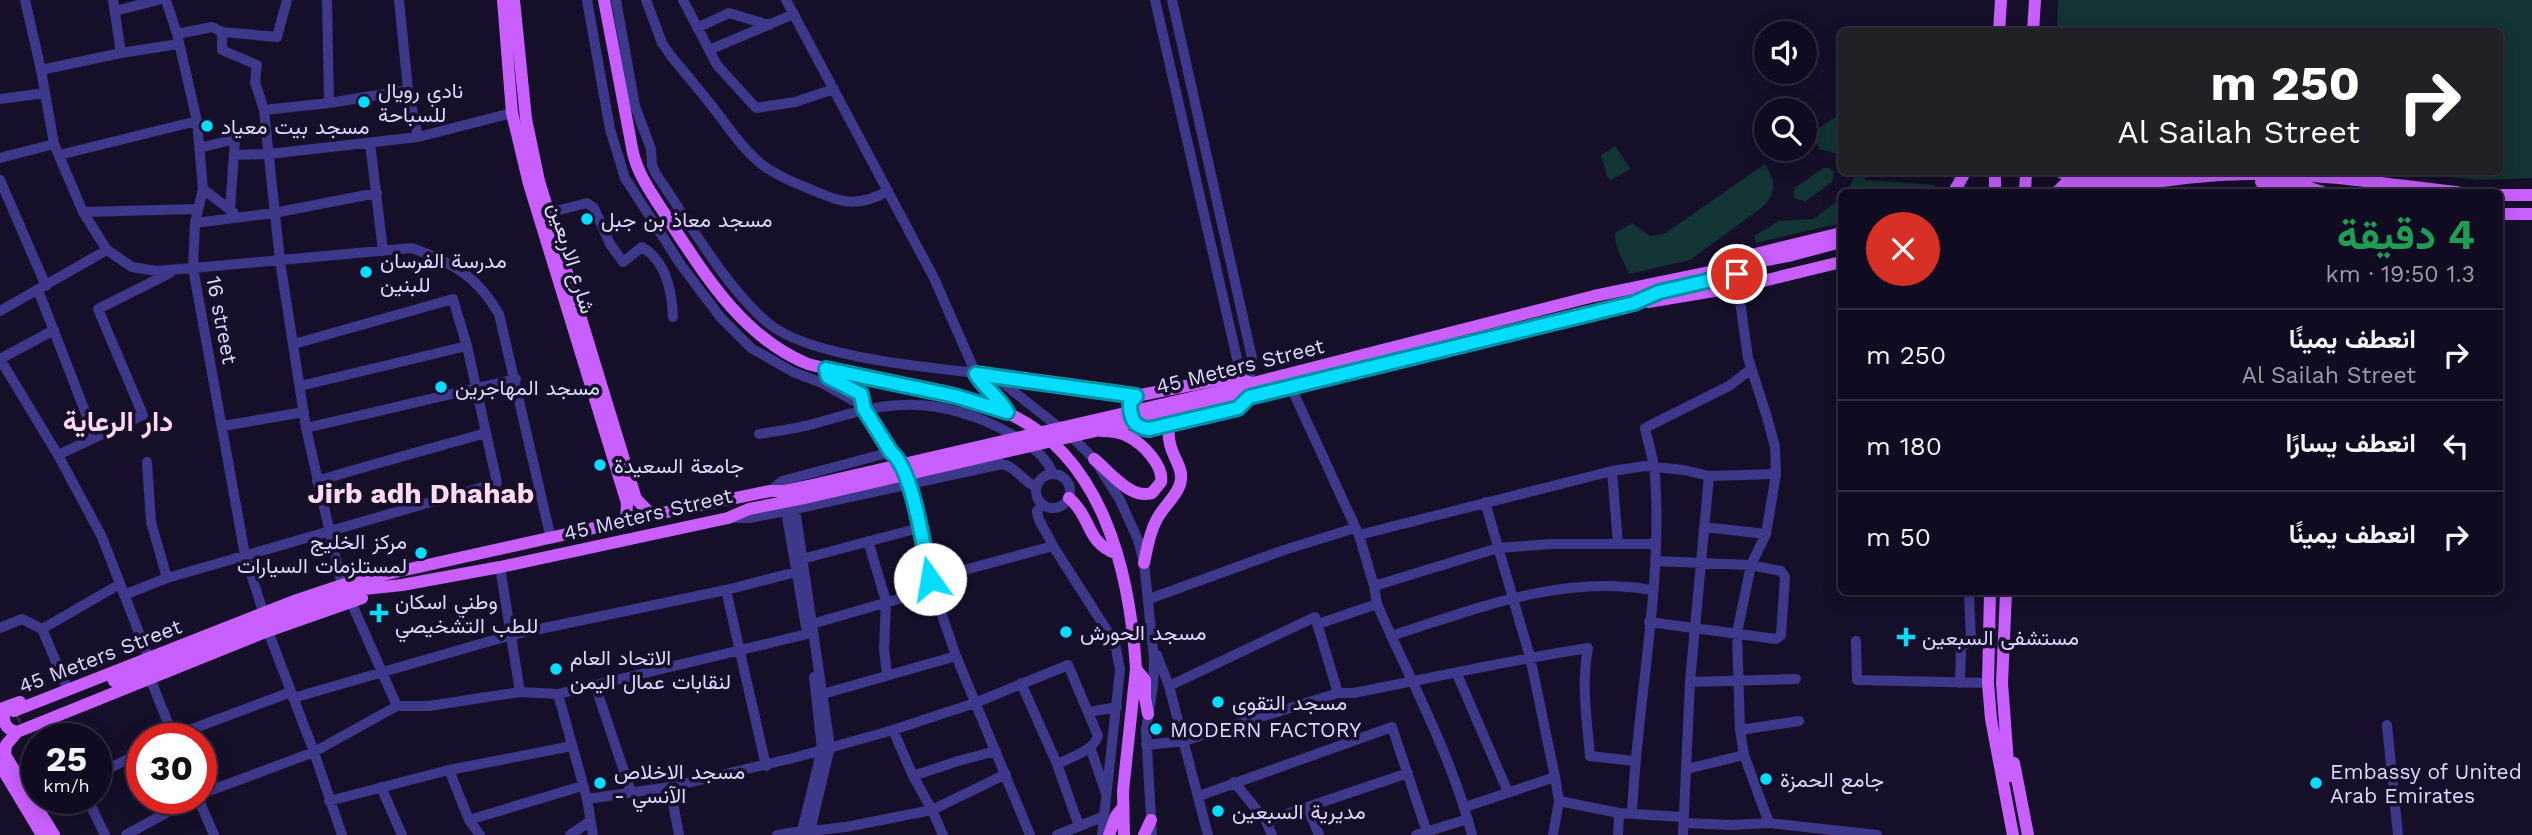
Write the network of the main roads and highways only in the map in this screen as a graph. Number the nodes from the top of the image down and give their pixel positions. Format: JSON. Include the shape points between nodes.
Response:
{"nodes":[{"id":1,"x":503,"y":0,"type":"edge"},
{"id":2,"x":514,"y":0,"type":"edge"},
{"id":3,"x":604,"y":0,"type":"edge"},
{"id":4,"x":2001,"y":0,"type":"edge"},
{"id":5,"x":2035,"y":0,"type":"edge"},
{"id":6,"x":1998,"y":28,"type":"edge"},
{"id":7,"x":2033,"y":28,"type":"edge"},
{"id":8,"x":2065,"y":175,"type":"edge"},
{"id":9,"x":2147,"y":175,"type":"edge"},
{"id":10,"x":2239,"y":175,"type":"edge"},
{"id":11,"x":2321,"y":175,"type":"edge"},
{"id":12,"x":2079,"y":187,"type":"edge"},
{"id":13,"x":2060,"y":189,"type":"edge"},
{"id":14,"x":2166,"y":189,"type":"edge"},
{"id":15,"x":2313,"y":189,"type":"edge"},
{"id":16,"x":2433,"y":189,"type":"edge"},
{"id":17,"x":2503,"y":195,"type":"edge"},
{"id":18,"x":2532,"y":195,"type":"edge"},
{"id":19,"x":2503,"y":214,"type":"edge"},
{"id":20,"x":2532,"y":214,"type":"edge"},
{"id":21,"x":1838,"y":234,"type":"edge"},
{"id":22,"x":1838,"y":243,"type":"edge"},
{"id":23,"x":1838,"y":249,"type":"edge"},
{"id":24,"x":1838,"y":263,"type":"edge"},
{"id":25,"x":1639,"y":286,"type":"junction"},
{"id":26,"x":1634,"y":303,"type":"junction"},
{"id":27,"x":826,"y":369,"type":"junction"},
{"id":28,"x":976,"y":374,"type":"road end"},
{"id":29,"x":1250,"y":377,"type":"junction"},
{"id":30,"x":1288,"y":381,"type":"junction"},
{"id":31,"x":1240,"y":394,"type":"junction"},
{"id":32,"x":864,"y":409,"type":"road end"},
{"id":33,"x":1007,"y":412,"type":"junction"},
{"id":34,"x":1173,"y":425,"type":"junction"},
{"id":35,"x":1094,"y":430,"type":"junction"},
{"id":36,"x":1094,"y":460,"type":"road end"},
{"id":37,"x":808,"y":492,"type":"junction"},
{"id":38,"x":1069,"y":498,"type":"road end"},
{"id":39,"x":631,"y":501,"type":"junction"},
{"id":40,"x":652,"y":515,"type":"junction"},
{"id":41,"x":626,"y":522,"type":"junction"},
{"id":42,"x":1117,"y":554,"type":"junction"},
{"id":43,"x":1144,"y":563,"type":"road end"},
{"id":44,"x":399,"y":570,"type":"junction"},
{"id":45,"x":402,"y":585,"type":"junction"},
{"id":46,"x":1990,"y":595,"type":"edge"},
{"id":47,"x":2006,"y":595,"type":"edge"},
{"id":48,"x":1136,"y":669,"type":"junction"},
{"id":49,"x":10,"y":711,"type":"edge"},
{"id":50,"x":1148,"y":714,"type":"road end"},
{"id":51,"x":17,"y":732,"type":"junction"},
{"id":52,"x":2000,"y":742,"type":"junction"},
{"id":53,"x":2,"y":756,"type":"edge"},
{"id":54,"x":2005,"y":771,"type":"junction"},
{"id":55,"x":1123,"y":807,"type":"junction"},
{"id":56,"x":1151,"y":820,"type":"road end"},
{"id":57,"x":42,"y":835,"type":"edge"},
{"id":58,"x":54,"y":835,"type":"edge"},
{"id":59,"x":1109,"y":835,"type":"edge"},
{"id":60,"x":1124,"y":835,"type":"edge"},
{"id":61,"x":1144,"y":835,"type":"edge"},
{"id":62,"x":2004,"y":835,"type":"edge"},
{"id":63,"x":2013,"y":835,"type":"edge"},
{"id":64,"x":2021,"y":835,"type":"edge"},
{"id":65,"x":2028,"y":835,"type":"edge"}],
"edges":[{"from":1,"to":39,"type":"main road","name":"شارع الاربعين","via":[[512,114],[529,184]]},
{"from":2,"to":39,"type":"main road","name":"شارع الاربعين","via":[[526,119],[538,181]]},
{"from":3,"to":27,"type":"main road","via":[[636,163],[645,183],[698,265],[736,313],[785,354]]},
{"from":4,"to":6,"type":"main road"},
{"from":5,"to":7,"type":"main road"},
{"from":8,"to":12,"type":"main road"},
{"from":9,"to":12,"type":"main road"},
{"from":10,"to":12,"type":"main road"},
{"from":11,"to":16,"type":"main road"},
{"from":12,"to":13,"type":"main road","via":[[2065,184]]},
{"from":14,"to":15,"type":"main road","via":[[2259,182]]},
{"from":17,"to":18,"type":"main road"},
{"from":19,"to":20,"type":"main road"},
{"from":21,"to":25,"type":"main road","via":[[1666,274]]},
{"from":22,"to":25,"type":"main road","name":"45 Meters Street"},
{"from":23,"to":26,"type":"main road","name":"45 Meters Street","via":[[1659,292]]},
{"from":24,"to":26,"type":"main road","via":[[1738,287]]},
{"from":25,"to":30,"type":"main road","name":"45 Meters Street"},
{"from":26,"to":30,"type":"main road","name":"45 Meters Street"},
{"from":27,"to":32,"type":"main road","via":[[828,377],[861,394]]},
{"from":27,"to":33,"type":"main road","via":[[955,396]]},
{"from":28,"to":33,"type":"main road"},
{"from":29,"to":30,"type":"main road","name":"45 Meters Street"},
{"from":29,"to":31,"type":"main road","name":"45 Meters Street"},
{"from":29,"to":34,"type":"main road","via":[[1136,396],[1130,403],[1130,414],[1140,428]]},
{"from":30,"to":31,"type":"main road","name":"45 Meters Street"},
{"from":31,"to":34,"type":"main road","via":[[1238,408]]},
{"from":31,"to":35,"type":"main road","name":"45 Meters Street","bridge":true},
{"from":31,"to":37,"type":"main road","name":"45 Meters Street","bridge":true},
{"from":33,"to":42,"type":"main road","via":[[1049,439],[1072,465],[1100,507]]},
{"from":34,"to":43,"type":"main road","via":[[1168,440],[1181,482],[1156,518]]},
{"from":35,"to":36,"type":"main road","bridge":true,"via":[[1121,433],[1134,440],[1160,468],[1161,482],[1153,493],[1139,495]]},
{"from":35,"to":37,"type":"main road","name":"45 Meters Street","bridge":true},
{"from":37,"to":40,"type":"main road","name":"45 Meters Street","via":[[770,491]]},
{"from":37,"to":45,"type":"main road","name":"45 Meters Street","via":[[728,518]]},
{"from":38,"to":42,"type":"main road","via":[[1084,514],[1097,542]]},
{"from":39,"to":40,"type":"main road","name":"شارع الاربعين"},
{"from":39,"to":41,"type":"main road","name":"شارع الاربعين"},
{"from":40,"to":41,"type":"main road","name":"45 Meters Street"},
{"from":41,"to":44,"type":"main road","name":"45 Meters Street"},
{"from":42,"to":48,"type":"main road"},
{"from":44,"to":49,"type":"main road","name":"45 Meters Street","via":[[294,601]]},
{"from":44,"to":49,"type":"main road","name":"45 Meters Street","via":[[340,577],[261,605],[65,682]]},
{"from":45,"to":49,"type":"main road","name":"45 Meters Street","via":[[364,589]]},
{"from":45,"to":51,"type":"main road","name":"45 Meters Street","via":[[268,631]]},
{"from":46,"to":52,"type":"main road","via":[[1988,683]]},
{"from":47,"to":52,"type":"main road"},
{"from":48,"to":50,"type":"main road","via":[[1145,680]]},
{"from":48,"to":55,"type":"main road"},
{"from":49,"to":51,"type":"main road","via":[[5,711],[4,723]]},
{"from":51,"to":53,"type":"main road"},
{"from":52,"to":54,"type":"main road"},
{"from":52,"to":62,"type":"main road"},
{"from":52,"to":65,"type":"main road","via":[[2015,767]]},
{"from":53,"to":57,"type":"main road"},
{"from":53,"to":58,"type":"main road"},
{"from":54,"to":63,"type":"main road"},
{"from":54,"to":64,"type":"main road"},
{"from":55,"to":59,"type":"main road"},
{"from":55,"to":60,"type":"main road"},
{"from":56,"to":61,"type":"main road"}]}
